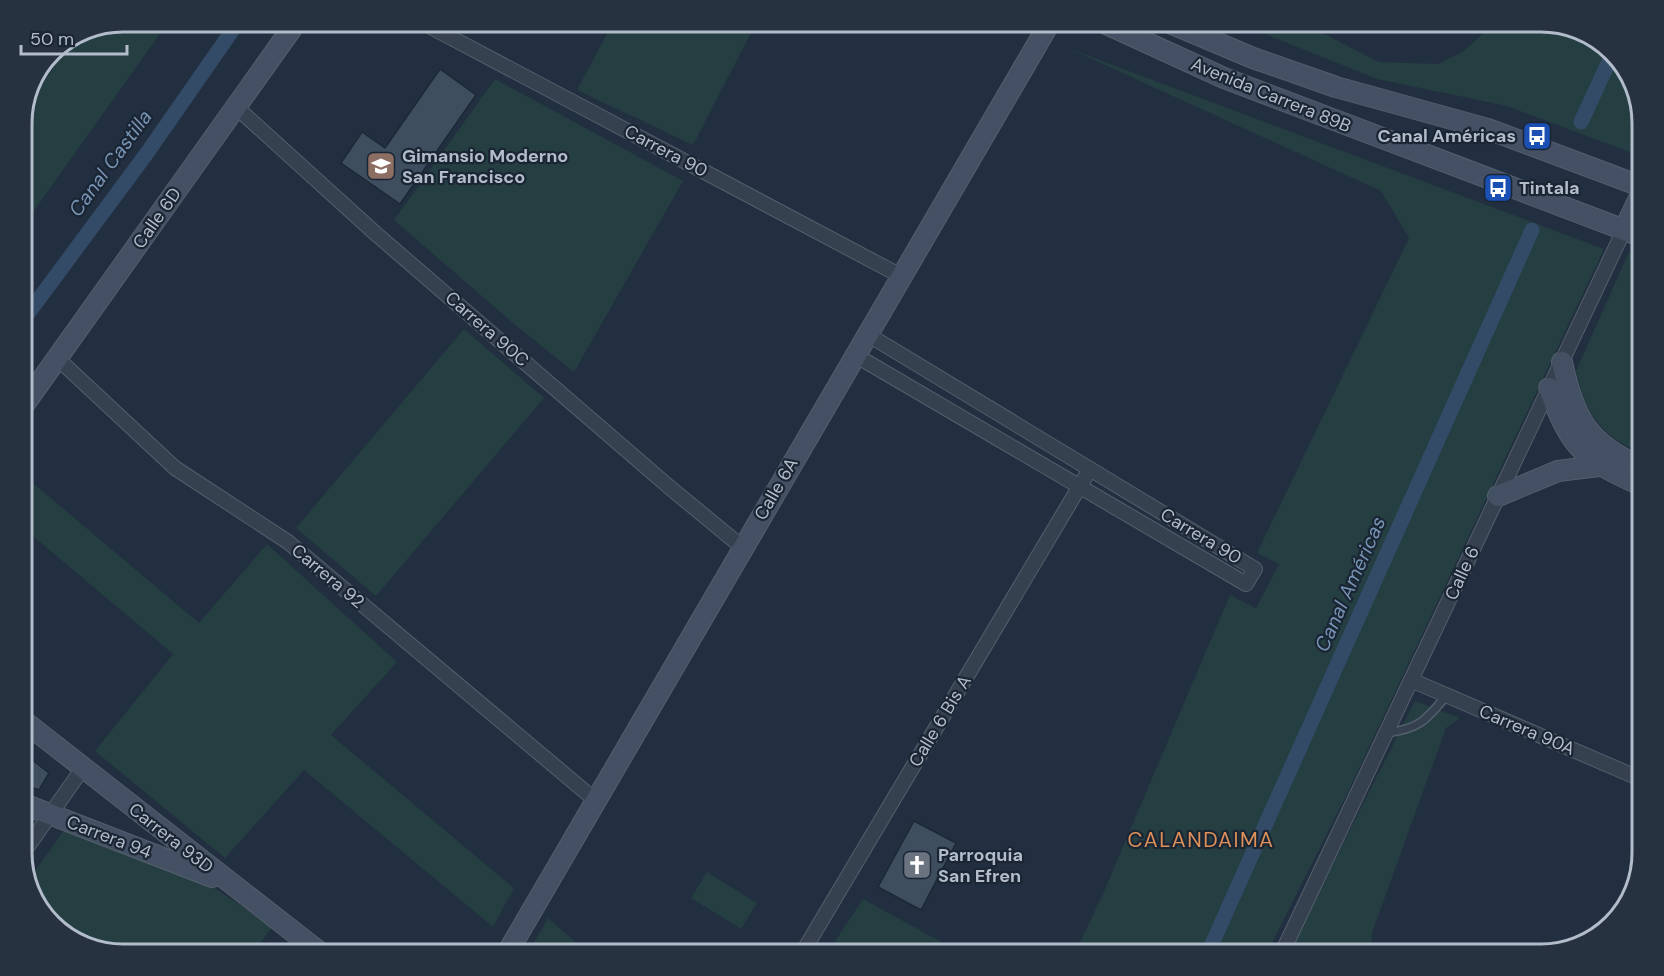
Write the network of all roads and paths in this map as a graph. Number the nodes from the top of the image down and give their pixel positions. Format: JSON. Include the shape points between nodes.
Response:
{"nodes":[{"id":1,"x":289,"y":32,"type":"edge"},
{"id":2,"x":440,"y":32,"type":"edge"},
{"id":3,"x":1044,"y":32,"type":"edge"},
{"id":4,"x":1124,"y":32,"type":"edge"},
{"id":5,"x":1191,"y":32,"type":"edge"},
{"id":6,"x":236,"y":107,"type":"junction"},
{"id":7,"x":1632,"y":191,"type":"edge"},
{"id":8,"x":1632,"y":214,"type":"edge"},
{"id":9,"x":1624,"y":230,"type":"junction"},
{"id":10,"x":1632,"y":233,"type":"edge"},
{"id":11,"x":901,"y":276,"type":"junction"},
{"id":12,"x":867,"y":334,"type":"junction"},
{"id":13,"x":855,"y":355,"type":"junction"},
{"id":14,"x":57,"y":358,"type":"junction"},
{"id":15,"x":1562,"y":362,"type":"junction"},
{"id":16,"x":32,"y":388,"type":"edge"},
{"id":17,"x":1549,"y":388,"type":"junction"},
{"id":18,"x":1632,"y":463,"type":"edge"},
{"id":19,"x":1599,"y":466,"type":"junction"},
{"id":20,"x":1090,"y":469,"type":"junction"},
{"id":21,"x":1632,"y":481,"type":"edge"},
{"id":22,"x":1080,"y":486,"type":"junction"},
{"id":23,"x":1498,"y":496,"type":"junction"},
{"id":24,"x":742,"y":548,"type":"junction"},
{"id":25,"x":1411,"y":680,"type":"junction"},
{"id":26,"x":1447,"y":695,"type":"junction"},
{"id":27,"x":32,"y":728,"type":"edge"},
{"id":28,"x":1386,"y":733,"type":"junction"},
{"id":29,"x":83,"y":768,"type":"junction"},
{"id":30,"x":1632,"y":775,"type":"edge"},
{"id":31,"x":595,"y":800,"type":"junction"},
{"id":32,"x":32,"y":808,"type":"edge"},
{"id":33,"x":50,"y":815,"type":"junction"},
{"id":34,"x":32,"y":840,"type":"edge"},
{"id":35,"x":230,"y":884,"type":"junction"},
{"id":36,"x":309,"y":944,"type":"edge"},
{"id":37,"x":513,"y":944,"type":"edge"},
{"id":38,"x":808,"y":944,"type":"edge"},
{"id":39,"x":1286,"y":944,"type":"edge"}],
"edges":[{"from":1,"to":6,"type":"street","name":"Calle 6D"},
{"from":2,"to":11,"type":"street","name":"Carrera 90"},
{"from":3,"to":11,"type":"street","name":"Calle 6A"},
{"from":4,"to":9,"type":"street","name":"Avenida Carrera 89B","via":[[1224,78]]},
{"from":5,"to":7,"type":"street","name":"Avenida Carrera 89B","via":[[1315,80],[1488,129]]},
{"from":6,"to":14,"type":"street","name":"Calle 6D"},
{"from":6,"to":24,"type":"street","name":"Carrera 90C","via":[[375,233]]},
{"from":8,"to":9,"type":"street","name":"Calle 6"},
{"from":9,"to":10,"type":"street","name":"Avenida Carrera 89B"},
{"from":9,"to":15,"type":"street","name":"Calle 6"},
{"from":11,"to":12,"type":"street","name":"Calle 6A"},
{"from":12,"to":13,"type":"street","name":"Calle 6A"},
{"from":12,"to":20,"type":"street","name":"Carrera 90"},
{"from":13,"to":22,"type":"street","name":"Carrera 90"},
{"from":13,"to":24,"type":"street","name":"Calle 6A"},
{"from":14,"to":16,"type":"street","name":"Calle 6D"},
{"from":14,"to":31,"type":"street","name":"Carrera 92","via":[[175,468],[288,542]]},
{"from":15,"to":17,"type":"street","name":"Calle 6"},
{"from":15,"to":18,"type":"street","via":[[1571,399],[1589,432],[1616,456]]},
{"from":17,"to":19,"type":"street","via":[[1569,435],[1579,450]]},
{"from":17,"to":23,"type":"street","name":"Calle 6"},
{"from":19,"to":21,"type":"street"},
{"from":19,"to":23,"type":"street","via":[[1558,471]]},
{"from":20,"to":22,"type":"street","name":"Calle 6 Bis A"},
{"from":20,"to":22,"type":"street","name":"Carrera 90","via":[[1255,569],[1251,576],[1246,584]]},
{"from":22,"to":38,"type":"street","name":"Calle 6 Bis A"},
{"from":23,"to":25,"type":"street","name":"Calle 6"},
{"from":24,"to":31,"type":"street","name":"Calle 6A"},
{"from":25,"to":26,"type":"street","name":"Carrera 90A"},
{"from":25,"to":28,"type":"street","name":"Calle 6"},
{"from":26,"to":28,"type":"lane","via":[[1423,724]]},
{"from":26,"to":30,"type":"street","name":"Carrera 90A"},
{"from":27,"to":29,"type":"street","name":"Carrera 93D"},
{"from":28,"to":39,"type":"street","name":"Calle 6"},
{"from":29,"to":33,"type":"street"},
{"from":29,"to":35,"type":"street","name":"Carrera 93D"},
{"from":31,"to":37,"type":"street","name":"Calle 6A"},
{"from":32,"to":33,"type":"street","name":"Carrera 94"},
{"from":33,"to":34,"type":"street"},
{"from":33,"to":35,"type":"street","name":"Carrera 94"},
{"from":35,"to":36,"type":"street","name":"Carrera 93D"}]}
